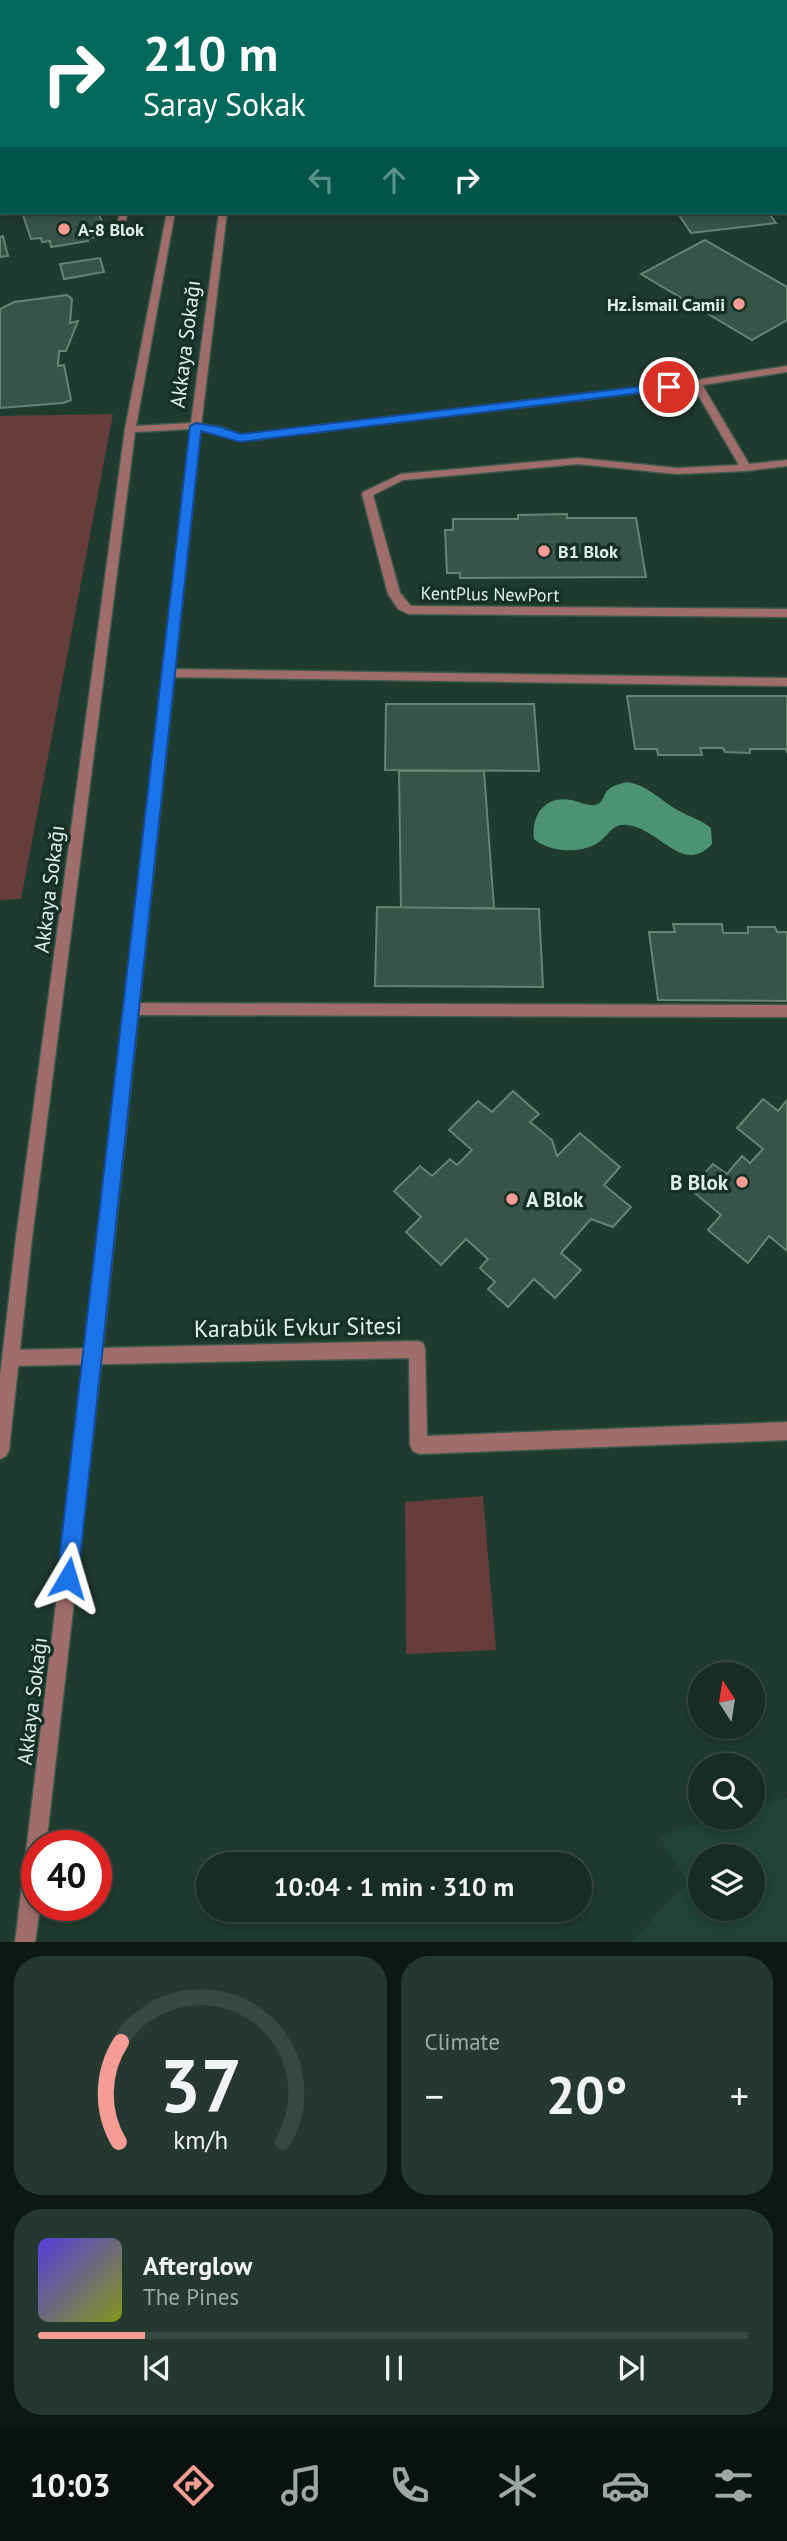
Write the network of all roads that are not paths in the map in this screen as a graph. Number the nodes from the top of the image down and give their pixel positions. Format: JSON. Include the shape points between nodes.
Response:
{"nodes":[{"id":1,"x":171,"y":214,"type":"edge"},
{"id":2,"x":223,"y":214,"type":"edge"},
{"id":3,"x":787,"y":369,"type":"edge"},
{"id":4,"x":696,"y":383,"type":"junction"},
{"id":5,"x":196,"y":426,"type":"junction"},
{"id":6,"x":130,"y":429,"type":"junction"},
{"id":7,"x":787,"y":463,"type":"edge"},
{"id":8,"x":746,"y":468,"type":"junction"},
{"id":9,"x":787,"y":613,"type":"edge"},
{"id":10,"x":169,"y":673,"type":"junction"},
{"id":11,"x":787,"y":682,"type":"edge"},
{"id":12,"x":132,"y":1009,"type":"junction"},
{"id":13,"x":787,"y":1011,"type":"edge"},
{"id":14,"x":94,"y":1356,"type":"junction"},
{"id":15,"x":11,"y":1358,"type":"junction"},
{"id":16,"x":787,"y":1432,"type":"edge"},
{"id":17,"x":0,"y":1450,"type":"edge"},
{"id":18,"x":25,"y":1942,"type":"edge"}],
"edges":[{"from":1,"to":6,"type":"street","name":"Akkaya Sokağı"},
{"from":2,"to":5,"type":"street","name":"Akkaya Sokağı"},
{"from":3,"to":4,"type":"street"},
{"from":4,"to":5,"type":"street","via":[[240,438]]},
{"from":4,"to":8,"type":"street"},
{"from":5,"to":6,"type":"street"},
{"from":5,"to":10,"type":"street","name":"Akkaya Sokağı"},
{"from":6,"to":15,"type":"street","name":"Akkaya Sokağı"},
{"from":7,"to":8,"type":"street","name":"KentPlus NewPort"},
{"from":8,"to":9,"type":"street","name":"KentPlus NewPort","via":[[677,471],[578,461],[401,477],[368,494],[394,594],[409,610]]},
{"from":10,"to":11,"type":"street"},
{"from":10,"to":12,"type":"street","name":"Akkaya Sokağı"},
{"from":12,"to":13,"type":"street"},
{"from":12,"to":14,"type":"street","name":"Akkaya Sokağı"},
{"from":14,"to":15,"type":"street","name":"Karabük Evkur Sitesi"},
{"from":14,"to":16,"type":"street","name":"Karabük Evkur Sitesi","via":[[417,1349],[419,1445]]},
{"from":14,"to":18,"type":"street","name":"Akkaya Sokağı"},
{"from":15,"to":17,"type":"street","name":"Akkaya Sokağı"}]}
